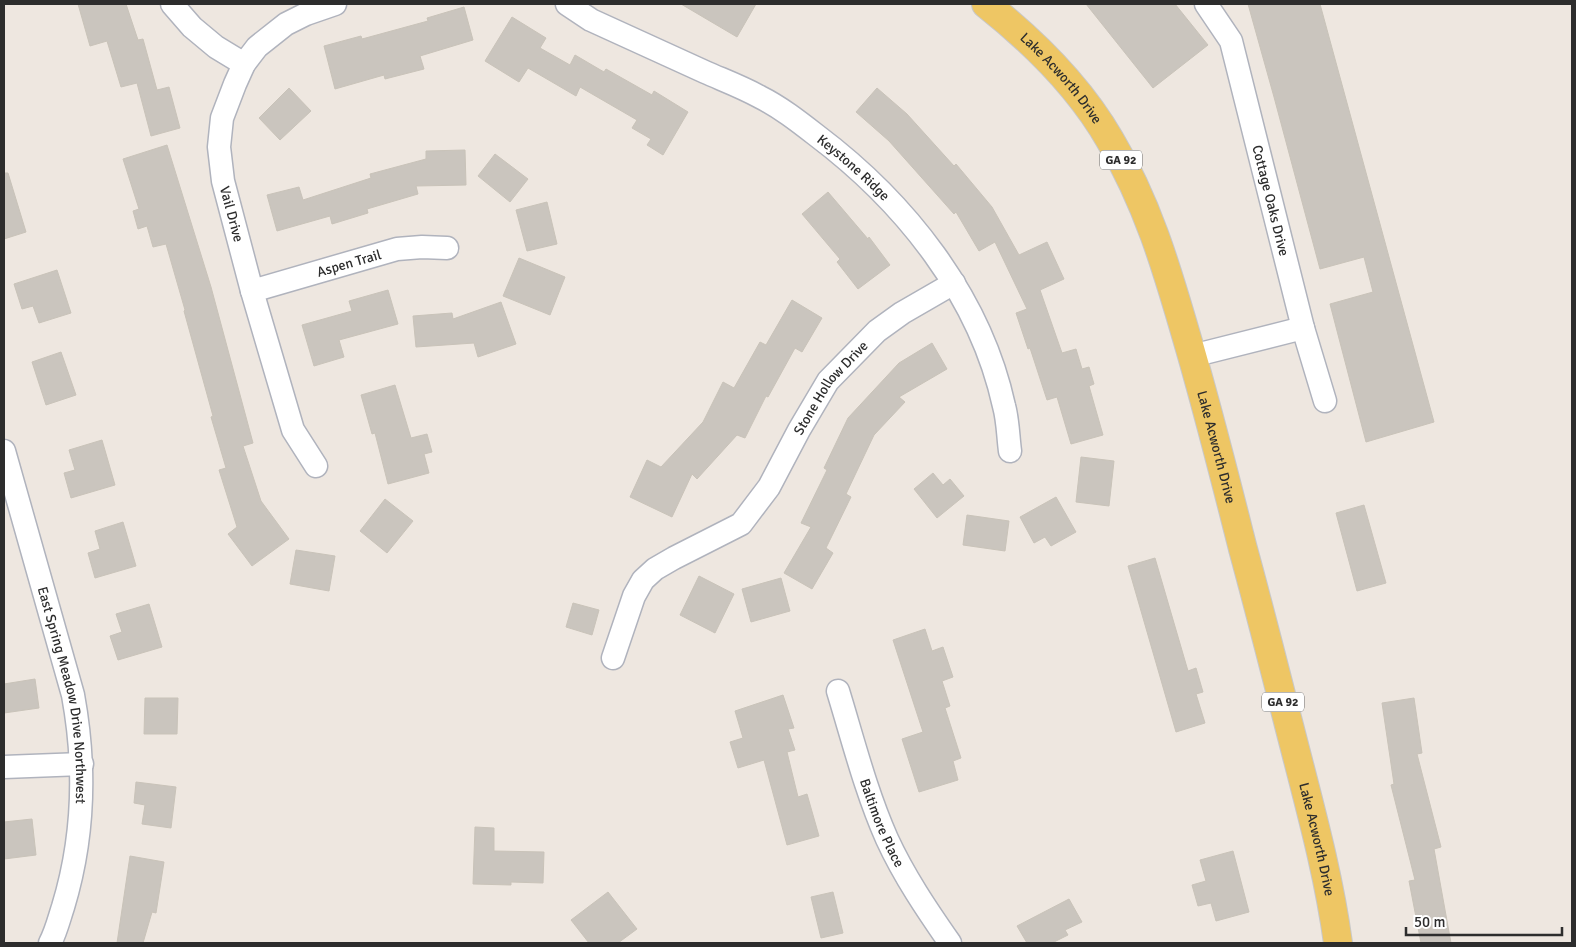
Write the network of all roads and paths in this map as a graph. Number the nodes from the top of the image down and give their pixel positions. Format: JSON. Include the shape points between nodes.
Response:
{"nodes":[{"id":1,"x":172,"y":4,"type":"edge"},
{"id":2,"x":335,"y":4,"type":"edge"},
{"id":3,"x":567,"y":4,"type":"edge"},
{"id":4,"x":986,"y":4,"type":"edge"},
{"id":5,"x":1206,"y":4,"type":"edge"},
{"id":6,"x":244,"y":64,"type":"junction"},
{"id":7,"x":447,"y":248,"type":"dead end"},
{"id":8,"x":954,"y":283,"type":"junction"},
{"id":9,"x":252,"y":291,"type":"junction"},
{"id":10,"x":1303,"y":328,"type":"junction"},
{"id":11,"x":1192,"y":356,"type":"junction"},
{"id":12,"x":1325,"y":401,"type":"dead end"},
{"id":13,"x":4,"y":451,"type":"edge"},
{"id":14,"x":1010,"y":451,"type":"dead end"},
{"id":15,"x":316,"y":466,"type":"dead end"},
{"id":16,"x":613,"y":658,"type":"dead end"},
{"id":17,"x":838,"y":691,"type":"dead end"},
{"id":18,"x":82,"y":764,"type":"junction"},
{"id":19,"x":4,"y":767,"type":"edge"},
{"id":20,"x":50,"y":943,"type":"edge"},
{"id":21,"x":950,"y":943,"type":"edge"},
{"id":22,"x":1338,"y":943,"type":"edge"}],
"edges":[{"from":1,"to":6,"type":"street","via":[[216,47]]},
{"from":2,"to":6,"type":"street","name":"Vail Drive","via":[[286,24],[257,47]]},
{"from":3,"to":8,"type":"street","name":"Keystone Ridge","via":[[591,20],[760,97],[798,121],[880,189],[914,227]]},
{"from":4,"to":11,"type":"main road","name":"Lake Acworth Drive","number":"GA 92","via":[[1025,36],[1058,70],[1109,138],[1132,182],[1164,258]]},
{"from":5,"to":10,"type":"street","name":"Cottage Oaks Drive","via":[[1231,41]]},
{"from":6,"to":9,"type":"street","name":"Vail Drive","via":[[222,118],[219,147],[223,181]]},
{"from":7,"to":9,"type":"street","name":"Aspen Trail","via":[[397,249]]},
{"from":8,"to":14,"type":"street","name":"Keystone Ridge","via":[[992,364],[1005,407]]},
{"from":8,"to":16,"type":"street","name":"Stone Hollow Drive","via":[[877,331],[828,381],[769,487],[741,524],[674,558],[642,580]]},
{"from":9,"to":15,"type":"street","name":"Vail Drive","via":[[294,430]]},
{"from":10,"to":11,"type":"street"},
{"from":10,"to":12,"type":"street","name":"Cottage Oaks Drive"},
{"from":11,"to":22,"type":"main road","name":"Lake Acworth Drive","number":"GA 92","via":[[1313,821]]},
{"from":13,"to":18,"type":"street","name":"East Spring Meadow Drive Northwest","via":[[73,695]]},
{"from":17,"to":21,"type":"street","name":"Baltimore Place","via":[[875,810],[917,893]]},
{"from":18,"to":19,"type":"street"},
{"from":18,"to":20,"type":"street","name":"East Spring Meadow Drive Northwest","via":[[80,823],[70,878]]}]}
